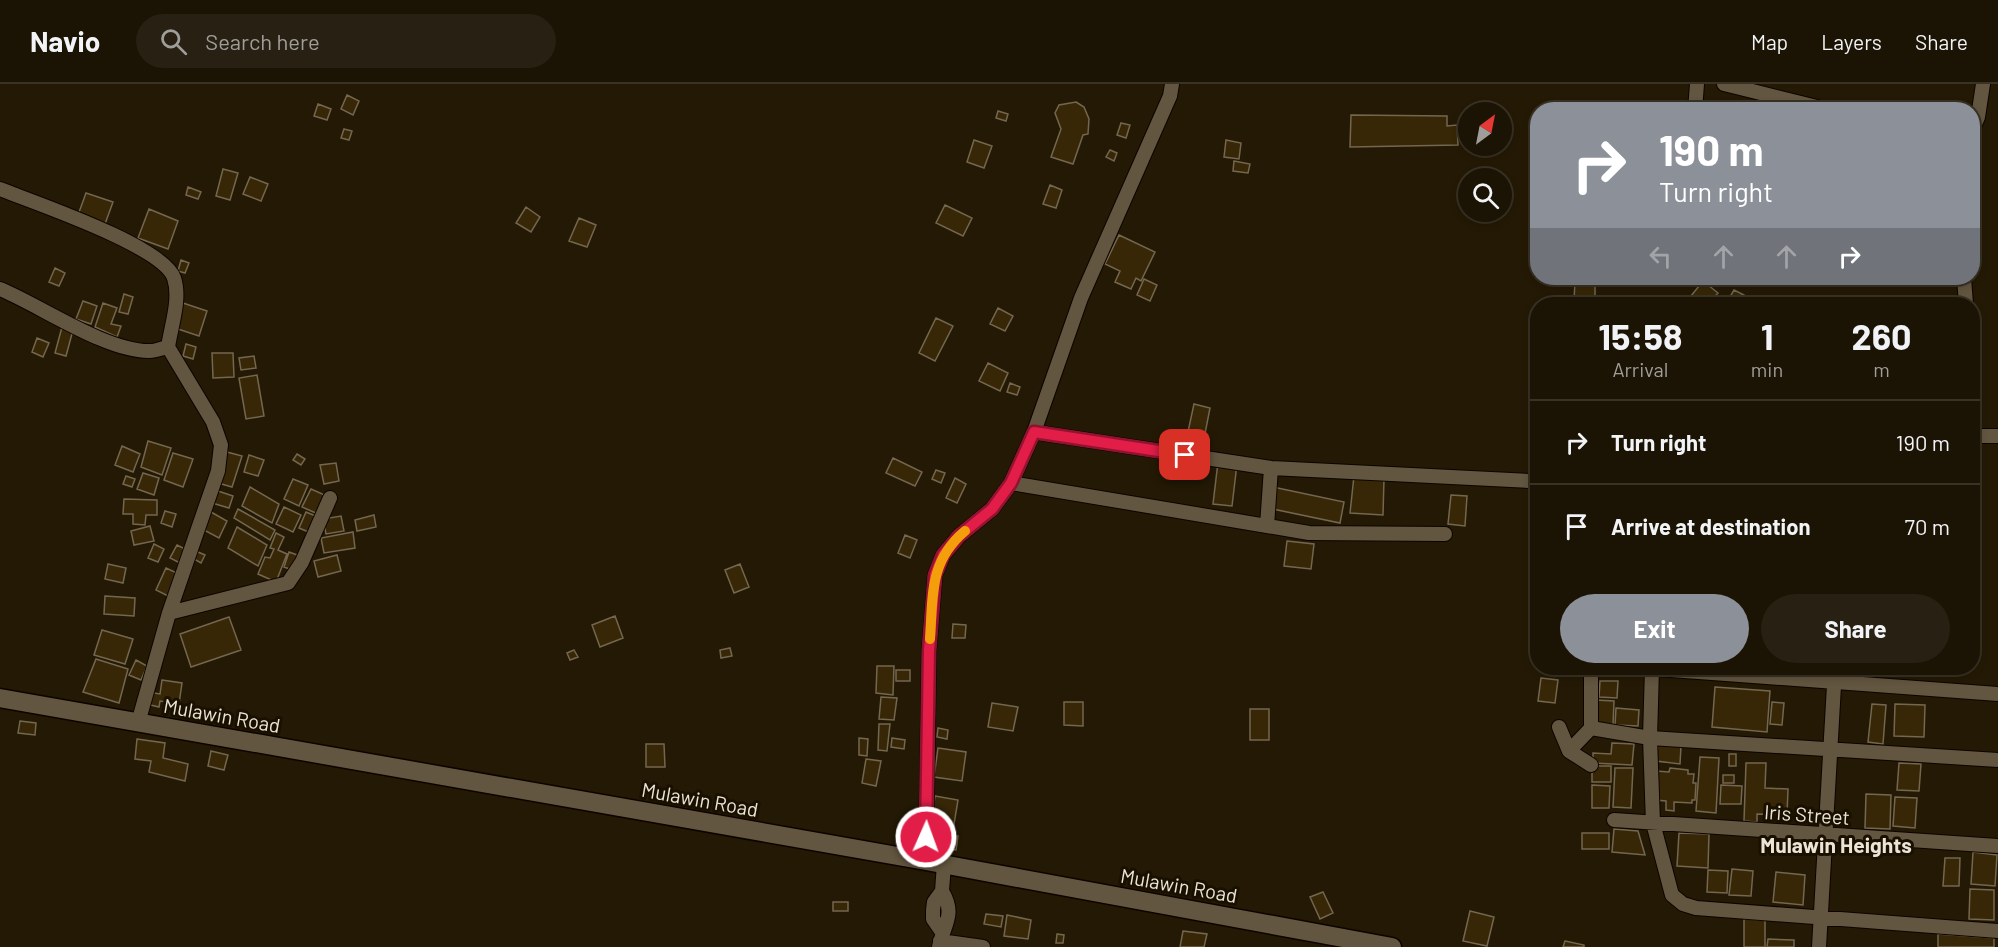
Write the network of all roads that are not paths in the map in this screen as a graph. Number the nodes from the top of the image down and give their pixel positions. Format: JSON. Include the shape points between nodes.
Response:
{"nodes":[{"id":1,"x":1172,"y":84,"type":"edge"},
{"id":2,"x":1697,"y":84,"type":"edge"},
{"id":3,"x":1724,"y":84,"type":"edge"},
{"id":4,"x":1983,"y":84,"type":"edge"},
{"id":5,"x":1696,"y":102,"type":"edge"},
{"id":6,"x":1797,"y":102,"type":"edge"},
{"id":7,"x":1980,"y":104,"type":"edge"},
{"id":8,"x":0,"y":189,"type":"edge"},
{"id":9,"x":0,"y":290,"type":"edge"},
{"id":10,"x":168,"y":347,"type":"junction"},
{"id":11,"x":1034,"y":432,"type":"junction"},
{"id":12,"x":1980,"y":436,"type":"edge"},
{"id":13,"x":1998,"y":436,"type":"edge"},
{"id":14,"x":1271,"y":468,"type":"junction"},
{"id":15,"x":1529,"y":481,"type":"dead end"},
{"id":16,"x":1011,"y":483,"type":"junction"},
{"id":17,"x":330,"y":498,"type":"dead end"},
{"id":18,"x":1267,"y":526,"type":"junction"},
{"id":19,"x":1445,"y":534,"type":"dead end"},
{"id":20,"x":169,"y":612,"type":"junction"},
{"id":21,"x":1591,"y":675,"type":"edge"},
{"id":22,"x":1652,"y":675,"type":"edge"},
{"id":23,"x":1744,"y":675,"type":"edge"},
{"id":24,"x":1835,"y":675,"type":"edge"},
{"id":25,"x":1835,"y":682,"type":"junction"},
{"id":26,"x":1998,"y":694,"type":"edge"},
{"id":27,"x":2,"y":700,"type":"edge"},
{"id":28,"x":138,"y":723,"type":"junction"},
{"id":29,"x":1559,"y":727,"type":"dead end"},
{"id":30,"x":1592,"y":728,"type":"junction"},
{"id":31,"x":1650,"y":738,"type":"junction"},
{"id":32,"x":1832,"y":750,"type":"junction"},
{"id":33,"x":1569,"y":751,"type":"junction"},
{"id":34,"x":1998,"y":760,"type":"edge"},
{"id":35,"x":1591,"y":765,"type":"dead end"},
{"id":36,"x":1614,"y":820,"type":"dead end"},
{"id":37,"x":1653,"y":823,"type":"junction"},
{"id":38,"x":1826,"y":835,"type":"junction"},
{"id":39,"x":1998,"y":846,"type":"edge"},
{"id":40,"x":926,"y":861,"type":"junction"},
{"id":41,"x":944,"y":864,"type":"junction"},
{"id":42,"x":1822,"y":919,"type":"junction"},
{"id":43,"x":1998,"y":931,"type":"edge"},
{"id":44,"x":941,"y":940,"type":"edge"},
{"id":45,"x":983,"y":947,"type":"edge"},
{"id":46,"x":1392,"y":947,"type":"edge"},
{"id":47,"x":1819,"y":947,"type":"edge"}],
"edges":[{"from":1,"to":11,"type":"street","via":[[1081,298]]},
{"from":2,"to":5,"type":"street"},
{"from":3,"to":6,"type":"street"},
{"from":4,"to":7,"type":"street"},
{"from":8,"to":10,"type":"street","via":[[129,241],[161,261],[174,276],[177,293]]},
{"from":9,"to":10,"type":"street","via":[[125,347],[150,351]]},
{"from":10,"to":20,"type":"street","via":[[213,423],[220,445],[218,471]]},
{"from":11,"to":14,"type":"street"},
{"from":11,"to":16,"type":"street"},
{"from":12,"to":13,"type":"street"},
{"from":14,"to":15,"type":"street"},
{"from":14,"to":18,"type":"street"},
{"from":16,"to":18,"type":"street"},
{"from":16,"to":40,"type":"street","via":[[992,509],[943,555],[935,575],[929,650]]},
{"from":17,"to":20,"type":"street","via":[[302,562],[288,583]]},
{"from":18,"to":19,"type":"street","via":[[1309,533]]},
{"from":20,"to":28,"type":"street"},
{"from":21,"to":30,"type":"street"},
{"from":22,"to":31,"type":"street"},
{"from":23,"to":25,"type":"street"},
{"from":24,"to":25,"type":"street"},
{"from":25,"to":26,"type":"street"},
{"from":25,"to":32,"type":"street"},
{"from":27,"to":28,"type":"main road","name":"Mulawin Road"},
{"from":28,"to":40,"type":"main road","name":"Mulawin Road"},
{"from":29,"to":33,"type":"street"},
{"from":30,"to":31,"type":"street"},
{"from":30,"to":33,"type":"street"},
{"from":31,"to":32,"type":"street"},
{"from":31,"to":37,"type":"street"},
{"from":32,"to":34,"type":"street"},
{"from":32,"to":38,"type":"street"},
{"from":33,"to":35,"type":"street"},
{"from":36,"to":37,"type":"street","name":"Iris Street"},
{"from":37,"to":38,"type":"street","name":"Iris Street"},
{"from":37,"to":42,"type":"street","via":[[1672,895],[1683,904]]},
{"from":38,"to":39,"type":"street","name":"Iris Street"},
{"from":38,"to":42,"type":"street"},
{"from":40,"to":41,"type":"main road","name":"Mulawin Road"},
{"from":41,"to":44,"type":"street","via":[[942,891],[950,904]]},
{"from":41,"to":46,"type":"main road","name":"Mulawin Road"},
{"from":42,"to":43,"type":"street"},
{"from":42,"to":47,"type":"street"},
{"from":44,"to":45,"type":"street"}]}
